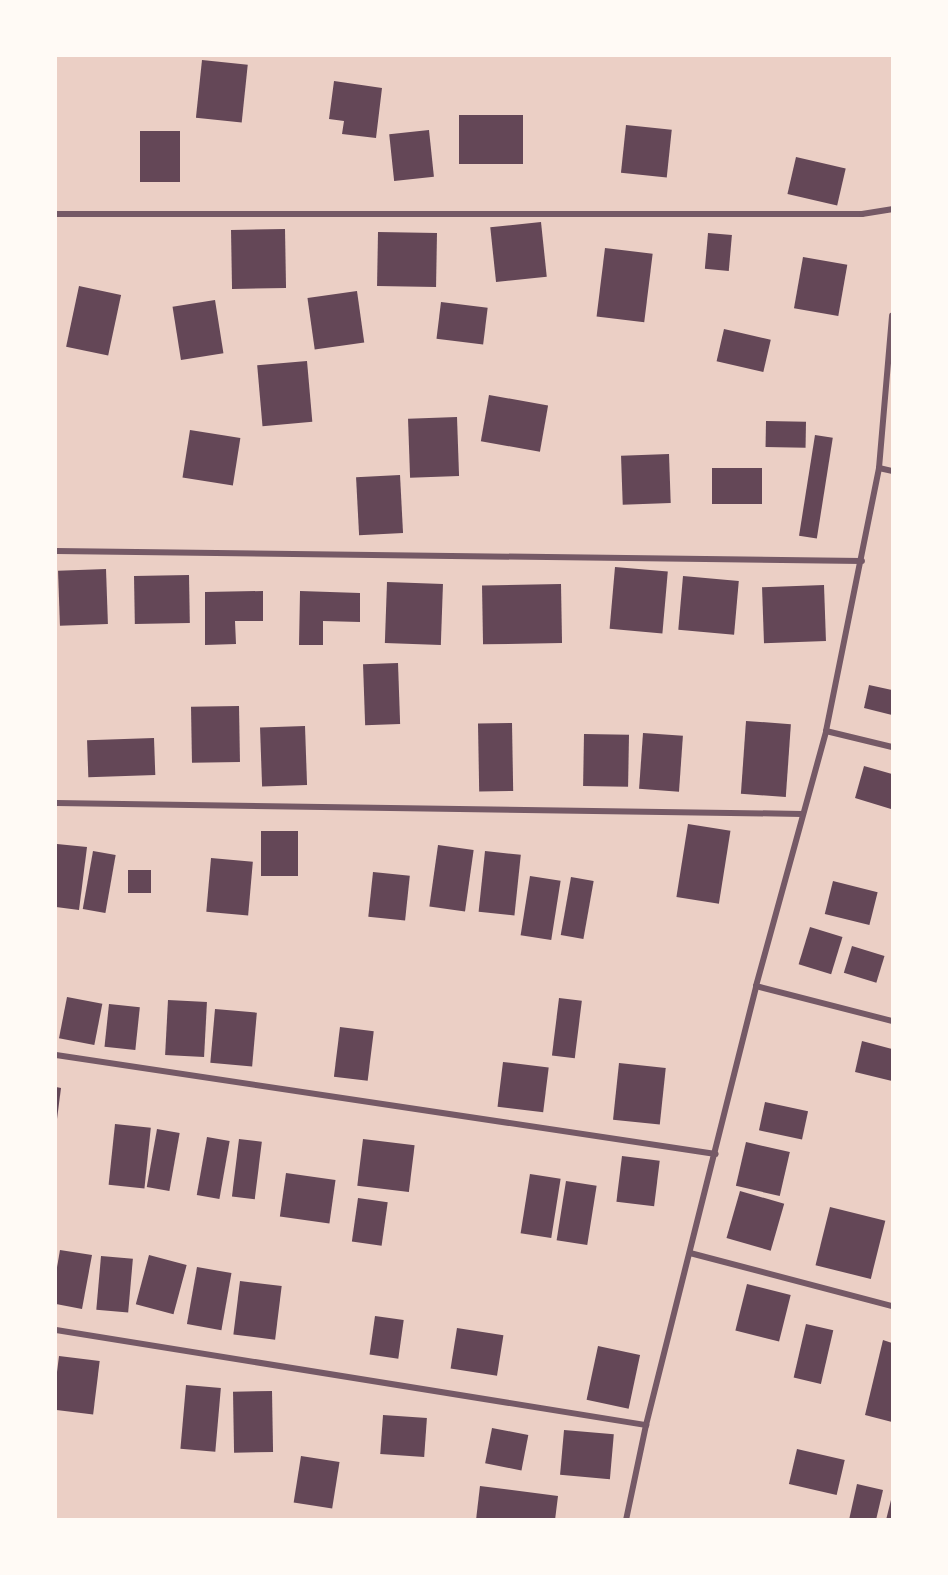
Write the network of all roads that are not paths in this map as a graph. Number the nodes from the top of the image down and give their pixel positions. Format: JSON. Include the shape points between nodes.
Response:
{"nodes":[{"id":1,"x":892,"y":209,"type":"edge"},
{"id":2,"x":56,"y":214,"type":"edge"},
{"id":3,"x":892,"y":316,"type":"edge"},
{"id":4,"x":879,"y":468,"type":"junction"},
{"id":5,"x":892,"y":471,"type":"edge"},
{"id":6,"x":56,"y":550,"type":"edge"},
{"id":7,"x":862,"y":561,"type":"junction"},
{"id":8,"x":826,"y":731,"type":"junction"},
{"id":9,"x":892,"y":747,"type":"edge"},
{"id":10,"x":56,"y":802,"type":"edge"},
{"id":11,"x":802,"y":814,"type":"junction"},
{"id":12,"x":756,"y":986,"type":"junction"},
{"id":13,"x":892,"y":1022,"type":"edge"},
{"id":14,"x":56,"y":1055,"type":"edge"},
{"id":15,"x":716,"y":1154,"type":"junction"},
{"id":16,"x":690,"y":1253,"type":"junction"},
{"id":17,"x":892,"y":1306,"type":"edge"},
{"id":18,"x":56,"y":1330,"type":"edge"},
{"id":19,"x":646,"y":1425,"type":"junction"},
{"id":20,"x":626,"y":1520,"type":"edge"}],
"edges":[{"from":1,"to":2,"type":"street","via":[[862,214]]},
{"from":3,"to":4,"type":"street"},
{"from":4,"to":5,"type":"street"},
{"from":4,"to":7,"type":"street"},
{"from":6,"to":7,"type":"street"},
{"from":7,"to":8,"type":"street"},
{"from":8,"to":9,"type":"street"},
{"from":8,"to":11,"type":"street"},
{"from":10,"to":11,"type":"street"},
{"from":11,"to":12,"type":"street"},
{"from":12,"to":13,"type":"street"},
{"from":12,"to":15,"type":"street"},
{"from":14,"to":15,"type":"street"},
{"from":15,"to":16,"type":"street"},
{"from":16,"to":17,"type":"street"},
{"from":16,"to":19,"type":"street"},
{"from":18,"to":19,"type":"street"},
{"from":19,"to":20,"type":"street"}]}
